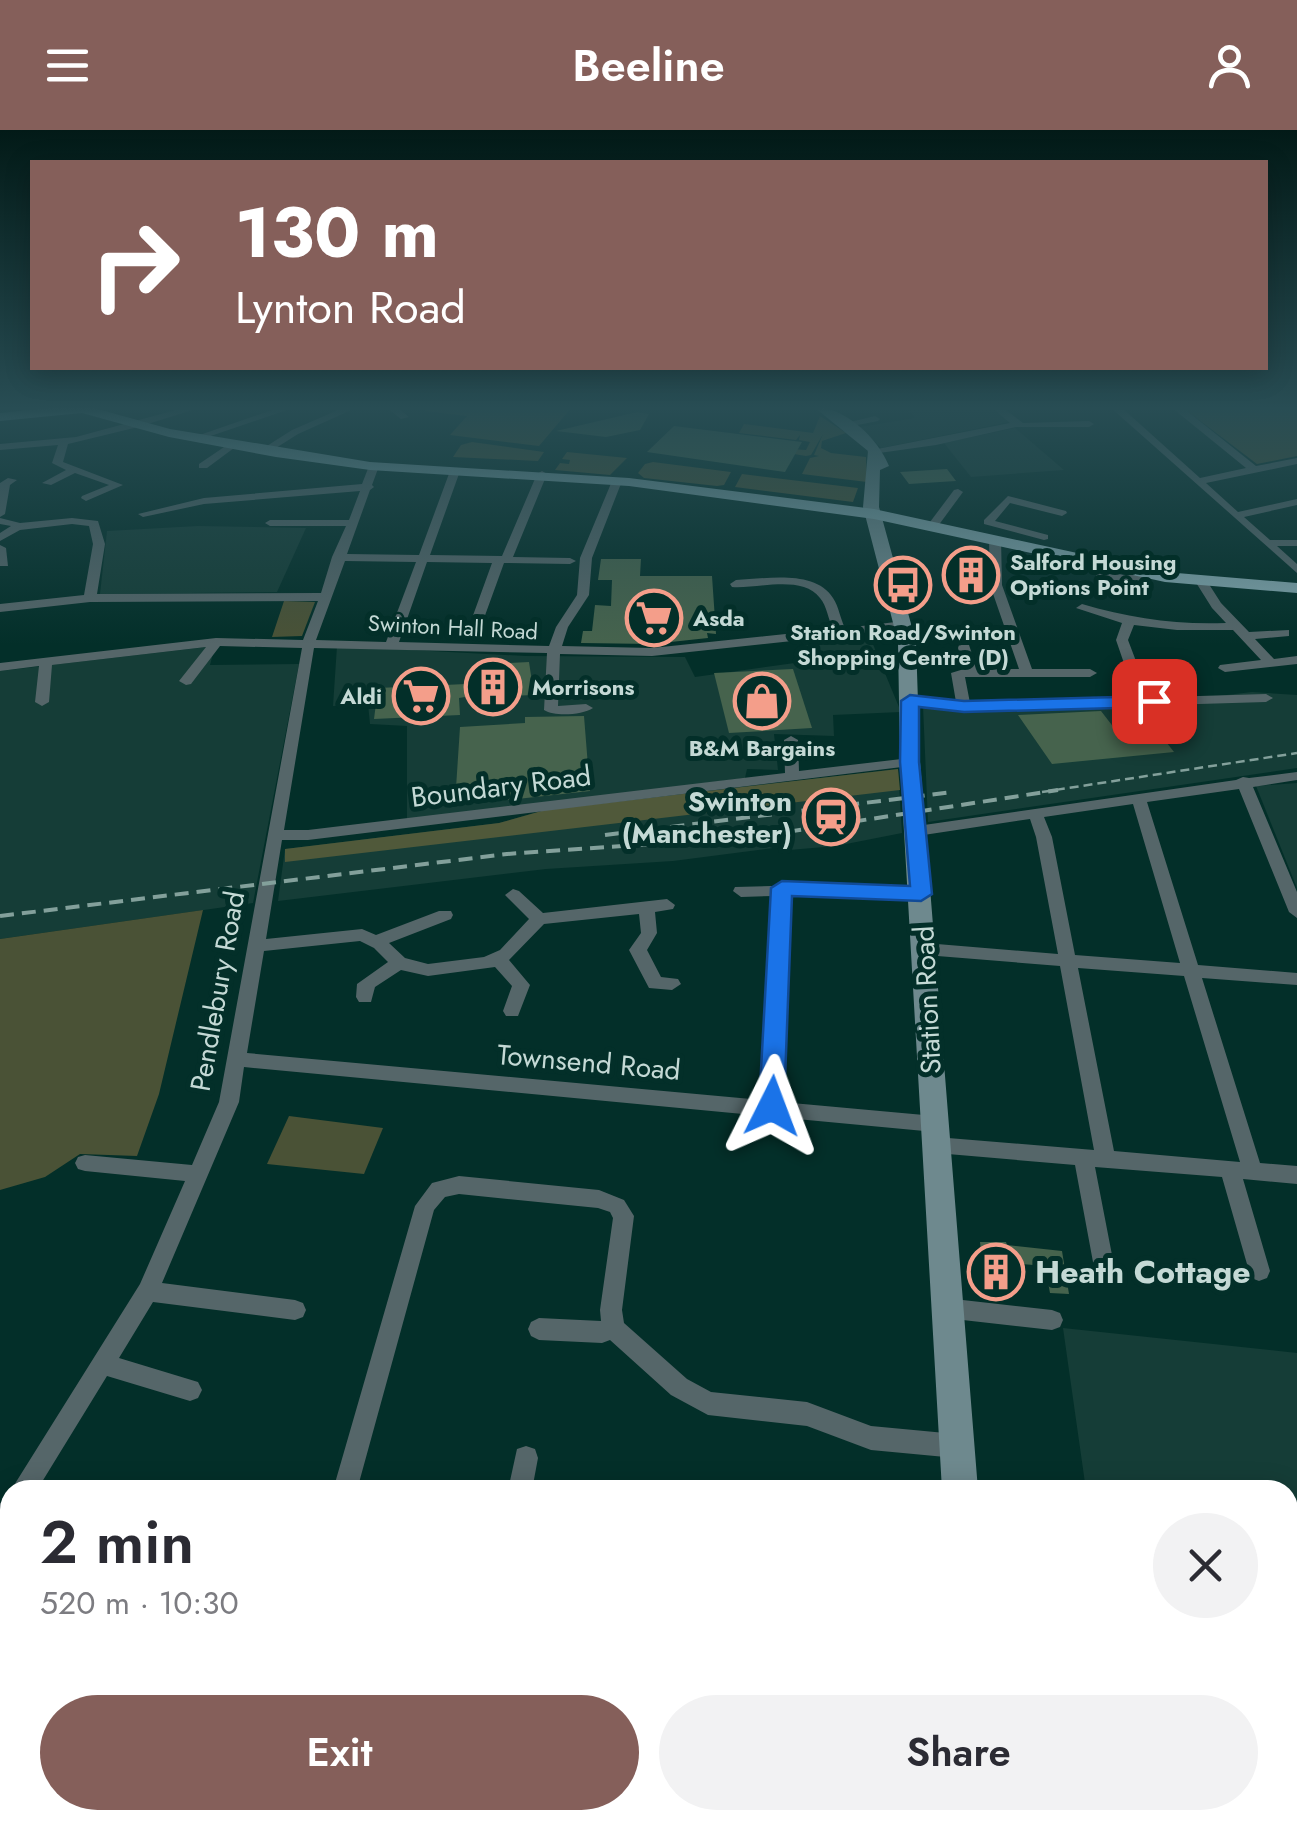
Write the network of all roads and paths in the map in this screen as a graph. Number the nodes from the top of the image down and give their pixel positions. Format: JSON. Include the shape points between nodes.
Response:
{"nodes":[{"id":1,"x":5,"y":486,"type":"edge"},
{"id":2,"x":113,"y":486,"type":"edge"},
{"id":3,"x":365,"y":486,"type":"edge"},
{"id":4,"x":369,"y":486,"type":"edge"},
{"id":5,"x":449,"y":486,"type":"edge"},
{"id":6,"x":536,"y":486,"type":"edge"},
{"id":7,"x":616,"y":486,"type":"edge"},
{"id":8,"x":659,"y":486,"type":"edge"},
{"id":9,"x":881,"y":486,"type":"edge"},
{"id":10,"x":1205,"y":486,"type":"edge"},
{"id":11,"x":958,"y":492,"type":"dead end"},
{"id":12,"x":86,"y":498,"type":"dead end"},
{"id":13,"x":1297,"y":502,"type":"edge"},
{"id":14,"x":874,"y":514,"type":"junction"},
{"id":15,"x":143,"y":515,"type":"dead end"},
{"id":16,"x":1238,"y":515,"type":"junction"},
{"id":17,"x":0,"y":518,"type":"edge"},
{"id":18,"x":270,"y":523,"type":"dead end"},
{"id":19,"x":352,"y":523,"type":"junction"},
{"id":20,"x":934,"y":524,"type":"junction"},
{"id":21,"x":18,"y":527,"type":"junction"},
{"id":22,"x":0,"y":538,"type":"edge"},
{"id":23,"x":995,"y":538,"type":"junction"},
{"id":24,"x":1039,"y":542,"type":"junction"},
{"id":25,"x":1267,"y":543,"type":"junction"},
{"id":26,"x":1297,"y":543,"type":"edge"},
{"id":27,"x":0,"y":548,"type":"edge"},
{"id":28,"x":338,"y":558,"type":"junction"},
{"id":29,"x":422,"y":559,"type":"junction"},
{"id":30,"x":503,"y":560,"type":"junction"},
{"id":31,"x":570,"y":562,"type":"dead end"},
{"id":32,"x":4,"y":564,"type":"dead end"},
{"id":33,"x":1103,"y":567,"type":"junction"},
{"id":34,"x":1297,"y":570,"type":"edge"},
{"id":35,"x":1201,"y":581,"type":"junction"},
{"id":36,"x":736,"y":584,"type":"dead end"},
{"id":37,"x":1297,"y":588,"type":"edge"},
{"id":38,"x":1130,"y":593,"type":"dead end"},
{"id":39,"x":324,"y":597,"type":"junction"},
{"id":40,"x":90,"y":598,"type":"junction"},
{"id":41,"x":0,"y":608,"type":"edge"},
{"id":42,"x":1082,"y":608,"type":"dead end"},
{"id":43,"x":1128,"y":624,"type":"junction"},
{"id":44,"x":904,"y":625,"type":"junction"},
{"id":45,"x":1241,"y":631,"type":"junction"},
{"id":46,"x":842,"y":633,"type":"junction"},
{"id":47,"x":1285,"y":633,"type":"dead end"},
{"id":48,"x":216,"y":642,"type":"junction"},
{"id":49,"x":309,"y":642,"type":"junction"},
{"id":50,"x":392,"y":643,"type":"junction"},
{"id":51,"x":471,"y":644,"type":"junction"},
{"id":52,"x":964,"y":648,"type":"dead end"},
{"id":53,"x":555,"y":651,"type":"junction"},
{"id":54,"x":1297,"y":660,"type":"edge"},
{"id":55,"x":1272,"y":663,"type":"junction"},
{"id":56,"x":46,"y":664,"type":"junction"},
{"id":57,"x":0,"y":667,"type":"edge"},
{"id":58,"x":1225,"y":668,"type":"dead end"},
{"id":59,"x":1132,"y":669,"type":"dead end"},
{"id":60,"x":965,"y":673,"type":"junction"},
{"id":61,"x":1090,"y":673,"type":"dead end"},
{"id":62,"x":1028,"y":674,"type":"junction"},
{"id":63,"x":186,"y":681,"type":"dead end"},
{"id":64,"x":1266,"y":698,"type":"dead end"},
{"id":65,"x":910,"y":701,"type":"junction"},
{"id":66,"x":42,"y":702,"type":"dead end"},
{"id":67,"x":964,"y":706,"type":"junction"},
{"id":68,"x":586,"y":708,"type":"dead end"},
{"id":69,"x":791,"y":740,"type":"dead end"},
{"id":70,"x":910,"y":765,"type":"junction"},
{"id":71,"x":792,"y":776,"type":"junction"},
{"id":72,"x":1297,"y":776,"type":"edge"},
{"id":73,"x":1243,"y":781,"type":"junction"},
{"id":74,"x":1138,"y":797,"type":"junction"},
{"id":75,"x":1034,"y":813,"type":"junction"},
{"id":76,"x":916,"y":828,"type":"junction"},
{"id":77,"x":275,"y":842,"type":"junction"},
{"id":78,"x":782,"y":888,"type":"junction"},
{"id":79,"x":741,"y":891,"type":"dead end"},
{"id":80,"x":921,"y":894,"type":"junction"},
{"id":81,"x":512,"y":895,"type":"dead end"},
{"id":82,"x":667,"y":905,"type":"dead end"},
{"id":83,"x":646,"y":907,"type":"junction"},
{"id":84,"x":1297,"y":912,"type":"edge"},
{"id":85,"x":445,"y":916,"type":"dead end"},
{"id":86,"x":539,"y":918,"type":"junction"},
{"id":87,"x":375,"y":942,"type":"junction"},
{"id":88,"x":255,"y":946,"type":"junction"},
{"id":89,"x":925,"y":949,"type":"junction"},
{"id":90,"x":498,"y":958,"type":"junction"},
{"id":91,"x":1067,"y":960,"type":"junction"},
{"id":92,"x":399,"y":963,"type":"junction"},
{"id":93,"x":1193,"y":970,"type":"junction"},
{"id":94,"x":1297,"y":979,"type":"edge"},
{"id":95,"x":657,"y":986,"type":"dead end"},
{"id":96,"x":365,"y":997,"type":"dead end"},
{"id":97,"x":512,"y":1011,"type":"dead end"},
{"id":98,"x":238,"y":1059,"type":"junction"},
{"id":99,"x":772,"y":1106,"type":"junction"},
{"id":100,"x":936,"y":1134,"type":"junction"},
{"id":101,"x":1094,"y":1156,"type":"junction"},
{"id":102,"x":84,"y":1163,"type":"dead end"},
{"id":103,"x":1241,"y":1168,"type":"junction"},
{"id":104,"x":198,"y":1174,"type":"junction"},
{"id":105,"x":1297,"y":1175,"type":"edge"},
{"id":106,"x":1102,"y":1255,"type":"dead end"},
{"id":107,"x":1259,"y":1271,"type":"dead end"},
{"id":108,"x":148,"y":1291,"type":"junction"},
{"id":109,"x":945,"y":1308,"type":"junction"},
{"id":110,"x":295,"y":1310,"type":"dead end"},
{"id":111,"x":1052,"y":1320,"type":"dead end"},
{"id":112,"x":613,"y":1328,"type":"junction"},
{"id":113,"x":539,"y":1329,"type":"dead end"},
{"id":114,"x":103,"y":1364,"type":"junction"},
{"id":115,"x":190,"y":1390,"type":"dead end"},
{"id":116,"x":956,"y":1446,"type":"junction"},
{"id":117,"x":526,"y":1458,"type":"dead end"},
{"id":118,"x":29,"y":1480,"type":"edge"},
{"id":119,"x":348,"y":1480,"type":"edge"},
{"id":120,"x":522,"y":1480,"type":"edge"},
{"id":121,"x":959,"y":1480,"type":"edge"}],
"edges":[{"from":1,"to":17,"type":"street"},
{"from":2,"to":12,"type":"street"},
{"from":3,"to":15,"type":"street","via":[[199,502]]},
{"from":4,"to":19,"type":"street","name":"Pendlebury Road"},
{"from":5,"to":29,"type":"street"},
{"from":6,"to":30,"type":"street"},
{"from":7,"to":53,"type":"street","via":[[586,558],[583,596]]},
{"from":8,"to":14,"type":"main road"},
{"from":9,"to":14,"type":"main road"},
{"from":10,"to":16,"type":"street"},
{"from":11,"to":20,"type":"street"},
{"from":13,"to":16,"type":"street"},
{"from":14,"to":20,"type":"main road"},
{"from":14,"to":44,"type":"main road","name":"Station Road"},
{"from":16,"to":25,"type":"street"},
{"from":17,"to":21,"type":"street"},
{"from":18,"to":19,"type":"street"},
{"from":19,"to":28,"type":"street","name":"Pendlebury Road"},
{"from":20,"to":23,"type":"main road"},
{"from":21,"to":22,"type":"street"},
{"from":21,"to":40,"type":"street","via":[[94,523],[99,544]]},
{"from":23,"to":24,"type":"main road"},
{"from":23,"to":62,"type":"street","via":[[996,585]]},
{"from":24,"to":24,"type":"street","via":[[1063,512],[1008,499],[988,522]]},
{"from":24,"to":33,"type":"main road"},
{"from":25,"to":26,"type":"street"},
{"from":25,"to":34,"type":"street"},
{"from":27,"to":32,"type":"street"},
{"from":28,"to":29,"type":"street"},
{"from":28,"to":39,"type":"street","name":"Pendlebury Road"},
{"from":29,"to":30,"type":"street"},
{"from":29,"to":50,"type":"street"},
{"from":30,"to":31,"type":"street"},
{"from":30,"to":51,"type":"street"},
{"from":33,"to":35,"type":"main road"},
{"from":33,"to":38,"type":"street","via":[[1103,587]]},
{"from":35,"to":37,"type":"main road"},
{"from":35,"to":45,"type":"street"},
{"from":36,"to":46,"type":"street","via":[[814,586],[826,595]]},
{"from":39,"to":40,"type":"street"},
{"from":39,"to":49,"type":"street","name":"Pendlebury Road"},
{"from":40,"to":41,"type":"street"},
{"from":42,"to":43,"type":"street"},
{"from":43,"to":45,"type":"street"},
{"from":43,"to":59,"type":"street","via":[[1122,640]]},
{"from":44,"to":46,"type":"street","name":"Swinton Hall Road"},
{"from":44,"to":65,"type":"main road","name":"Station Road"},
{"from":45,"to":47,"type":"street"},
{"from":45,"to":55,"type":"street"},
{"from":46,"to":53,"type":"street","name":"Swinton Hall Road","via":[[652,652]]},
{"from":48,"to":49,"type":"street","name":"Swinton Hall Road"},
{"from":48,"to":56,"type":"street","name":"Swinton Hall Road"},
{"from":48,"to":63,"type":"street"},
{"from":49,"to":50,"type":"street","name":"Swinton Hall Road"},
{"from":49,"to":77,"type":"street","name":"Pendlebury Road"},
{"from":50,"to":51,"type":"street","name":"Swinton Hall Road"},
{"from":51,"to":53,"type":"street","name":"Swinton Hall Road"},
{"from":52,"to":60,"type":"street"},
{"from":53,"to":68,"type":"street","via":[[552,710]]},
{"from":54,"to":55,"type":"street"},
{"from":55,"to":58,"type":"street"},
{"from":56,"to":57,"type":"street","name":"Swinton Hall Road"},
{"from":56,"to":66,"type":"street"},
{"from":60,"to":62,"type":"street"},
{"from":60,"to":67,"type":"street"},
{"from":61,"to":62,"type":"street"},
{"from":64,"to":67,"type":"street"},
{"from":65,"to":67,"type":"street"},
{"from":65,"to":70,"type":"main road","name":"Station Road"},
{"from":69,"to":71,"type":"street"},
{"from":70,"to":71,"type":"street","name":"Boundary Road"},
{"from":70,"to":76,"type":"main road","name":"Station Road"},
{"from":71,"to":77,"type":"street","name":"Boundary Road"},
{"from":72,"to":73,"type":"street"},
{"from":73,"to":74,"type":"street"},
{"from":73,"to":84,"type":"street"},
{"from":74,"to":75,"type":"street"},
{"from":74,"to":93,"type":"street"},
{"from":75,"to":76,"type":"street"},
{"from":75,"to":91,"type":"street"},
{"from":76,"to":80,"type":"main road","name":"Station Road"},
{"from":77,"to":88,"type":"street","name":"Pendlebury Road"},
{"from":78,"to":79,"type":"street"},
{"from":78,"to":80,"type":"street"},
{"from":78,"to":99,"type":"street"},
{"from":80,"to":89,"type":"main road","name":"Station Road"},
{"from":81,"to":86,"type":"street"},
{"from":82,"to":83,"type":"street"},
{"from":83,"to":86,"type":"street"},
{"from":83,"to":95,"type":"street","via":[[649,933],[638,950]]},
{"from":85,"to":87,"type":"street"},
{"from":86,"to":90,"type":"street"},
{"from":87,"to":88,"type":"street","via":[[362,936]]},
{"from":87,"to":92,"type":"street"},
{"from":88,"to":98,"type":"street","name":"Pendlebury Road"},
{"from":89,"to":91,"type":"street"},
{"from":89,"to":100,"type":"main road","name":"Station Road"},
{"from":90,"to":92,"type":"street","via":[[428,970]]},
{"from":90,"to":97,"type":"street","via":[[521,985]]},
{"from":91,"to":93,"type":"street"},
{"from":91,"to":101,"type":"street"},
{"from":92,"to":96,"type":"street","via":[[366,984]]},
{"from":93,"to":94,"type":"street"},
{"from":93,"to":103,"type":"street"},
{"from":98,"to":99,"type":"street","name":"Townsend Road"},
{"from":98,"to":104,"type":"street","name":"Pendlebury Road","via":[[229,1102]]},
{"from":99,"to":100,"type":"street","name":"Townsend Road"},
{"from":100,"to":101,"type":"street","name":"Townsend Road"},
{"from":100,"to":109,"type":"main road","name":"Station Road"},
{"from":101,"to":103,"type":"street","name":"Townsend Road"},
{"from":101,"to":106,"type":"street"},
{"from":102,"to":104,"type":"street"},
{"from":103,"to":105,"type":"street","name":"Townsend Road"},
{"from":103,"to":107,"type":"street"},
{"from":104,"to":108,"type":"street","name":"Pendlebury Road"},
{"from":108,"to":110,"type":"street"},
{"from":108,"to":114,"type":"street","name":"Pendlebury Road"},
{"from":109,"to":111,"type":"street"},
{"from":109,"to":116,"type":"main road","name":"Station Road"},
{"from":112,"to":113,"type":"street"},
{"from":112,"to":116,"type":"street","via":[[679,1387],[708,1403],[808,1414],[871,1438]]},
{"from":112,"to":119,"type":"street","via":[[624,1216],[617,1206],[459,1185],[438,1189],[425,1206]]},
{"from":114,"to":115,"type":"street"},
{"from":114,"to":118,"type":"street","name":"Pendlebury Road"},
{"from":116,"to":121,"type":"main road","name":"Station Road"},
{"from":117,"to":120,"type":"street"}]}
